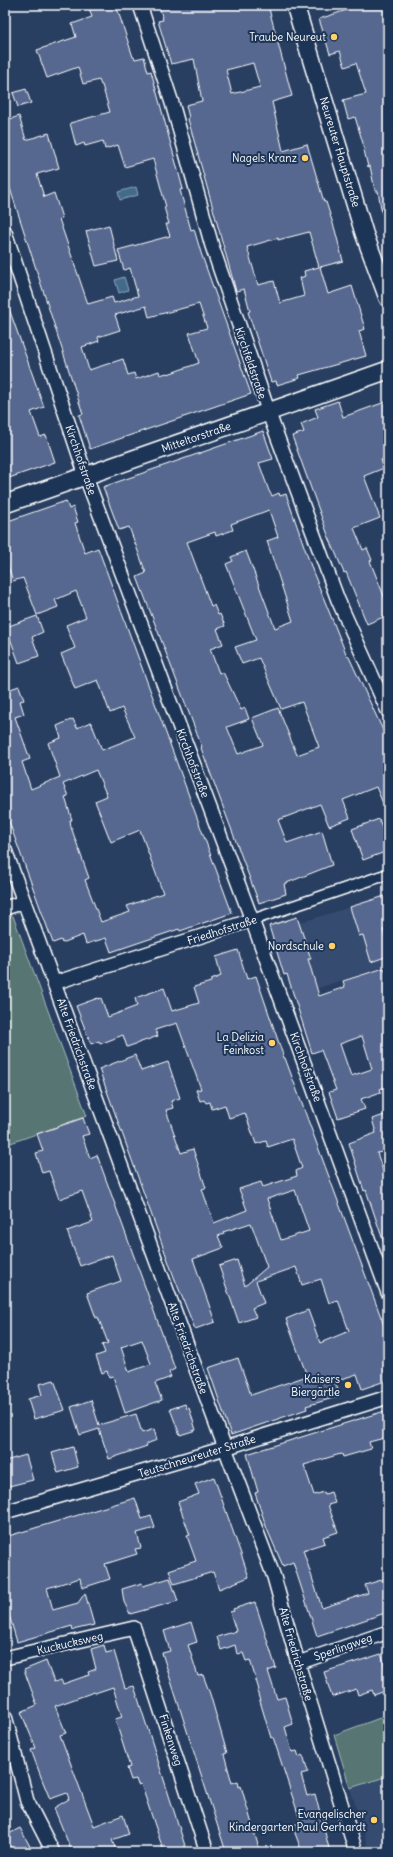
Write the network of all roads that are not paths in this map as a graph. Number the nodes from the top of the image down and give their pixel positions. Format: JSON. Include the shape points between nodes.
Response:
{"nodes":[{"id":1,"x":140,"y":5,"type":"edge"},
{"id":2,"x":295,"y":5,"type":"edge"},
{"id":3,"x":5,"y":232,"type":"edge"},
{"id":4,"x":388,"y":298,"type":"edge"},
{"id":5,"x":388,"y":370,"type":"edge"},
{"id":6,"x":268,"y":411,"type":"junction"},
{"id":7,"x":86,"y":475,"type":"junction"},
{"id":8,"x":5,"y":504,"type":"edge"},
{"id":9,"x":388,"y":712,"type":"edge"},
{"id":10,"x":5,"y":850,"type":"edge"},
{"id":11,"x":388,"y":874,"type":"edge"},
{"id":12,"x":24,"y":902,"type":"junction"},
{"id":13,"x":5,"y":908,"type":"edge"},
{"id":14,"x":252,"y":920,"type":"junction"},
{"id":15,"x":54,"y":983,"type":"junction"},
{"id":16,"x":388,"y":1293,"type":"edge"},
{"id":17,"x":388,"y":1397,"type":"edge"},
{"id":18,"x":225,"y":1448,"type":"junction"},
{"id":19,"x":5,"y":1512,"type":"edge"},
{"id":20,"x":134,"y":1628,"type":"joint"},
{"id":21,"x":388,"y":1632,"type":"edge"},
{"id":22,"x":5,"y":1658,"type":"edge"},
{"id":23,"x":298,"y":1662,"type":"junction"},
{"id":24,"x":5,"y":1716,"type":"edge"},
{"id":25,"x":53,"y":1852,"type":"edge"},
{"id":26,"x":207,"y":1852,"type":"edge"},
{"id":27,"x":356,"y":1852,"type":"edge"}],
"edges":[{"from":1,"to":6,"type":"street","name":"Kirchfeldstraße","via":[[172,103],[214,253]]},
{"from":2,"to":4,"type":"street","name":"Neureuter Hauptstraße","via":[[364,233]]},
{"from":3,"to":7,"type":"street","name":"Kirchhofstraße"},
{"from":5,"to":6,"type":"street","name":"Mitteltorstraße"},
{"from":6,"to":7,"type":"street","name":"Mitteltorstraße"},
{"from":6,"to":9,"type":"street","name":"Kirchfeldstraße","via":[[338,600]]},
{"from":7,"to":8,"type":"street","name":"Mitteltorstraße"},
{"from":7,"to":14,"type":"street","name":"Kirchhofstraße"},
{"from":10,"to":12,"type":"street","name":"Alte Friedrichstraße"},
{"from":11,"to":14,"type":"street","name":"Friedhofstraße"},
{"from":12,"to":13,"type":"street"},
{"from":12,"to":15,"type":"street","name":"Alte Friedrichstraße"},
{"from":14,"to":15,"type":"street","name":"Friedhofstraße"},
{"from":14,"to":16,"type":"street","name":"Kirchhofstraße"},
{"from":15,"to":18,"type":"street","name":"Alte Friedrichstraße"},
{"from":17,"to":18,"type":"street","name":"Teutschneureuter Straße"},
{"from":18,"to":19,"type":"street","name":"Teutschneureuter Straße"},
{"from":18,"to":23,"type":"street","name":"Alte Friedrichstraße","via":[[274,1576]]},
{"from":20,"to":22,"type":"street","name":"Kuckucksweg"},
{"from":20,"to":26,"type":"street","name":"Finkenweg"},
{"from":21,"to":23,"type":"street","name":"Sperlingweg"},
{"from":23,"to":27,"type":"street","name":"Alte Friedrichstraße"},
{"from":24,"to":25,"type":"street","via":[[27,1801]]}]}
